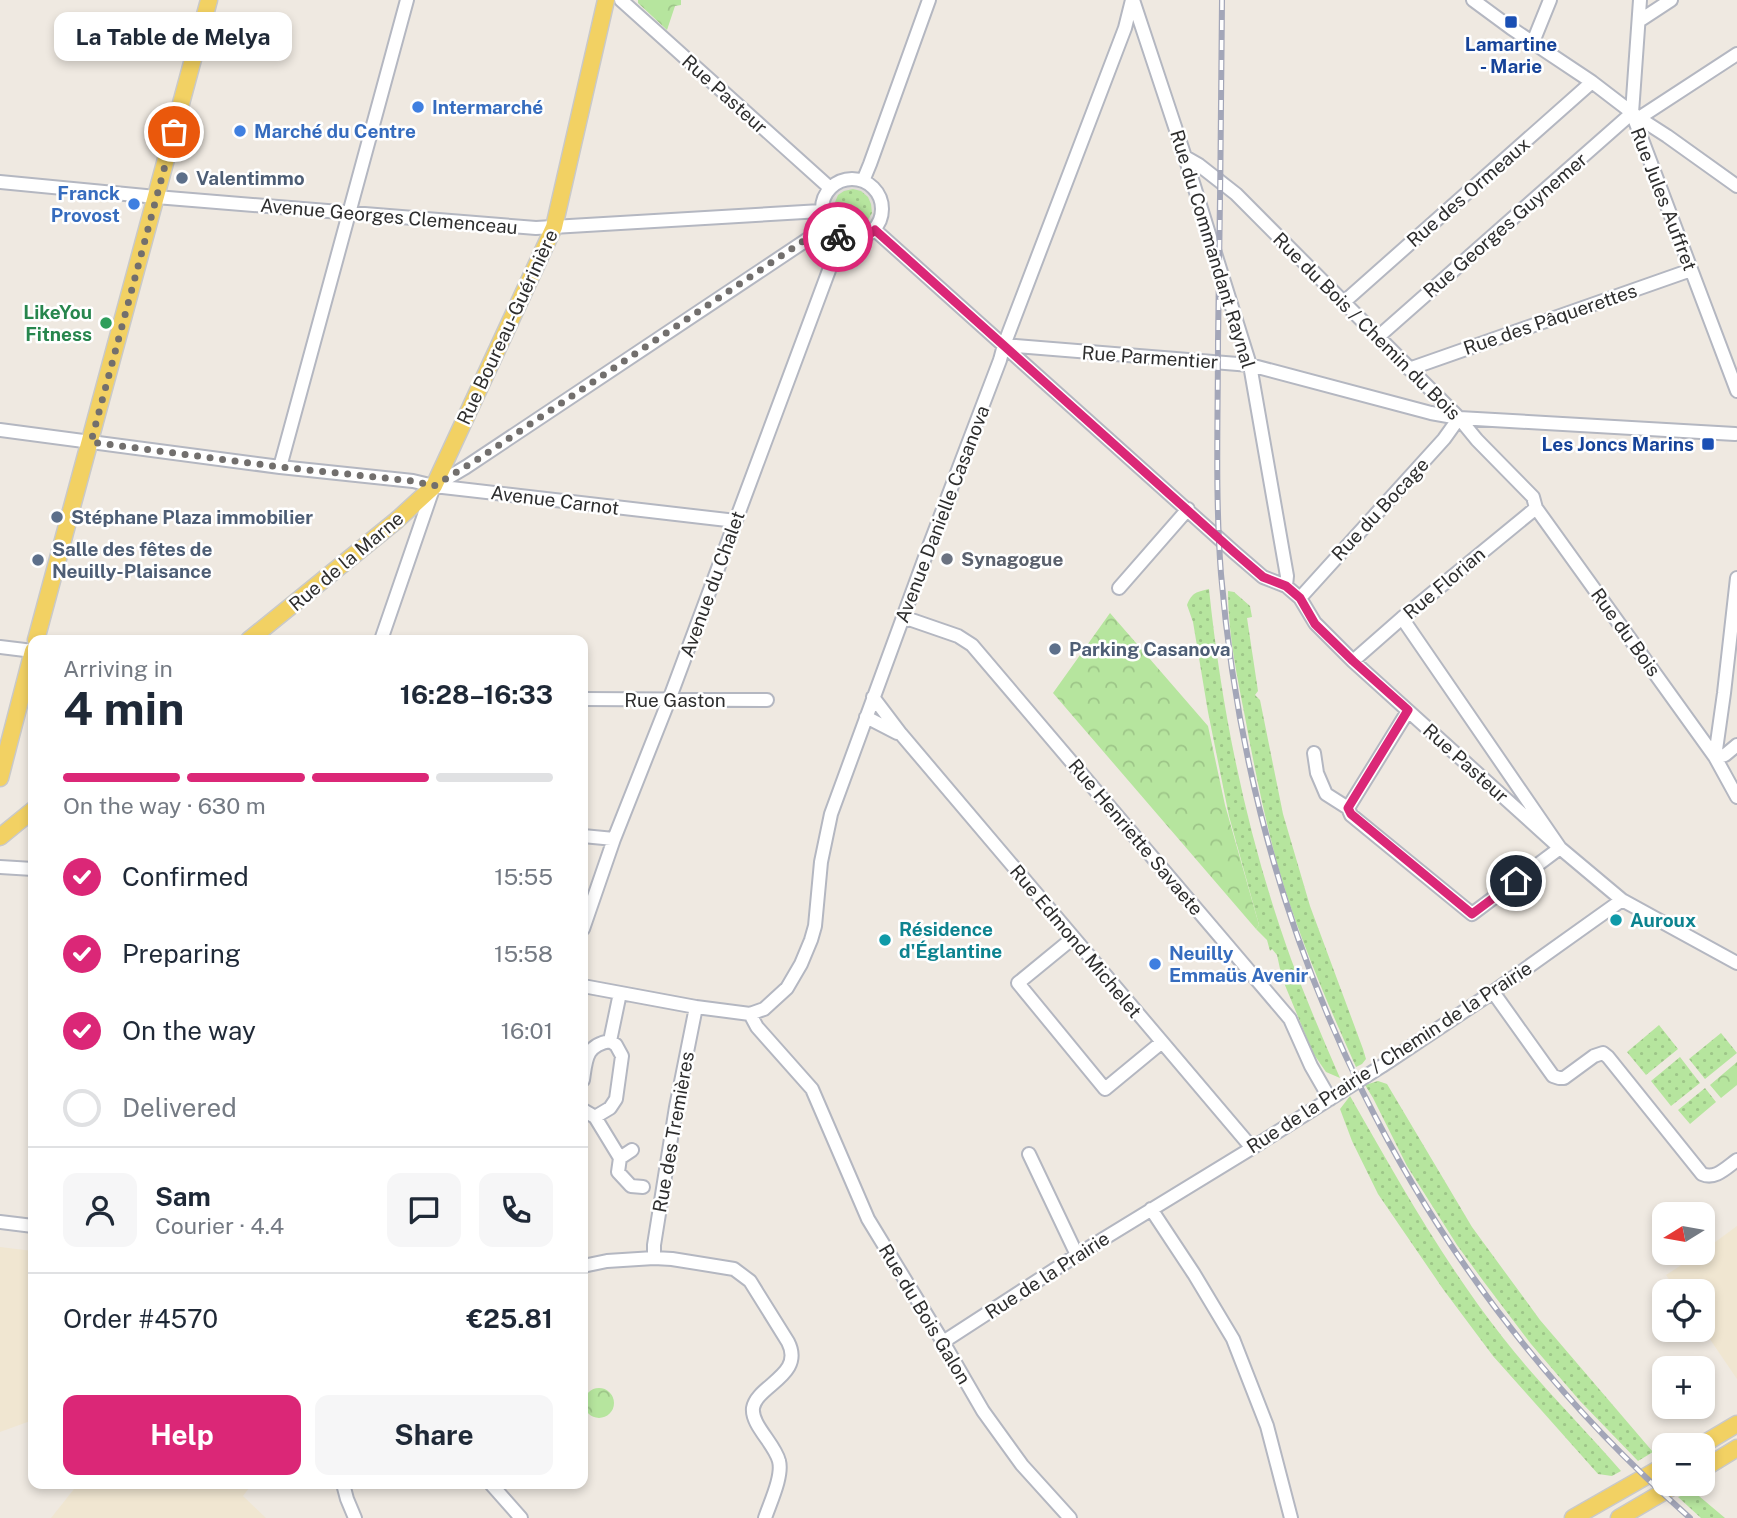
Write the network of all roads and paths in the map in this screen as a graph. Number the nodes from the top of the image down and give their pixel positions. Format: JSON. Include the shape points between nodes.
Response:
{"nodes":[{"id":1,"x":209,"y":0,"type":"edge"},
{"id":2,"x":407,"y":0,"type":"edge"},
{"id":3,"x":607,"y":0,"type":"edge"},
{"id":4,"x":621,"y":0,"type":"edge"},
{"id":5,"x":929,"y":0,"type":"edge"},
{"id":6,"x":1132,"y":0,"type":"edge"},
{"id":7,"x":1473,"y":0,"type":"edge"},
{"id":8,"x":1489,"y":0,"type":"edge"},
{"id":9,"x":1550,"y":0,"type":"edge"},
{"id":10,"x":1640,"y":0,"type":"edge"},
{"id":11,"x":1671,"y":0,"type":"edge"},
{"id":12,"x":1492,"y":14,"type":"junction"},
{"id":13,"x":1639,"y":21,"type":"junction"},
{"id":14,"x":1533,"y":42,"type":"junction"},
{"id":15,"x":1737,"y":54,"type":"edge"},
{"id":16,"x":1592,"y":82,"type":"junction"},
{"id":17,"x":1635,"y":116,"type":"junction"},
{"id":18,"x":1185,"y":157,"type":"junction"},
{"id":19,"x":863,"y":181,"type":"junction"},
{"id":20,"x":0,"y":182,"type":"edge"},
{"id":21,"x":1737,"y":186,"type":"edge"},
{"id":22,"x":830,"y":188,"type":"junction"},
{"id":23,"x":156,"y":197,"type":"junction"},
{"id":24,"x":821,"y":211,"type":"junction"},
{"id":25,"x":349,"y":212,"type":"junction"},
{"id":26,"x":554,"y":227,"type":"junction"},
{"id":27,"x":826,"y":227,"type":"junction"},
{"id":28,"x":875,"y":230,"type":"junction"},
{"id":29,"x":841,"y":238,"type":"junction"},
{"id":30,"x":1691,"y":270,"type":"junction"},
{"id":31,"x":1343,"y":302,"type":"junction"},
{"id":32,"x":1378,"y":337,"type":"junction"},
{"id":33,"x":1004,"y":345,"type":"junction"},
{"id":34,"x":1250,"y":365,"type":"junction"},
{"id":35,"x":1409,"y":369,"type":"junction"},
{"id":36,"x":1737,"y":391,"type":"edge"},
{"id":37,"x":1459,"y":418,"type":"junction"},
{"id":38,"x":0,"y":430,"type":"edge"},
{"id":39,"x":1736,"y":436,"type":"edge"},
{"id":40,"x":91,"y":442,"type":"junction"},
{"id":41,"x":280,"y":467,"type":"junction"},
{"id":42,"x":434,"y":486,"type":"junction"},
{"id":43,"x":1536,"y":508,"type":"junction"},
{"id":44,"x":1188,"y":509,"type":"junction"},
{"id":45,"x":736,"y":521,"type":"junction"},
{"id":46,"x":1737,"y":578,"type":"edge"},
{"id":47,"x":1286,"y":586,"type":"junction"},
{"id":48,"x":1119,"y":588,"type":"dead end"},
{"id":49,"x":1300,"y":598,"type":"junction"},
{"id":50,"x":903,"y":617,"type":"junction"},
{"id":51,"x":1402,"y":618,"type":"junction"},
{"id":52,"x":37,"y":635,"type":"edge"},
{"id":53,"x":255,"y":635,"type":"edge"},
{"id":54,"x":383,"y":635,"type":"edge"},
{"id":55,"x":0,"y":646,"type":"edge"},
{"id":56,"x":28,"y":650,"type":"edge"},
{"id":57,"x":1353,"y":661,"type":"junction"},
{"id":58,"x":28,"y":670,"type":"edge"},
{"id":59,"x":873,"y":697,"type":"junction"},
{"id":60,"x":588,"y":699,"type":"edge"},
{"id":61,"x":670,"y":700,"type":"junction"},
{"id":62,"x":767,"y":700,"type":"dead end"},
{"id":63,"x":1408,"y":710,"type":"junction"},
{"id":64,"x":866,"y":717,"type":"junction"},
{"id":65,"x":901,"y":734,"type":"junction"},
{"id":66,"x":1737,"y":745,"type":"edge"},
{"id":67,"x":1314,"y":753,"type":"dead end"},
{"id":68,"x":1715,"y":757,"type":"junction"},
{"id":69,"x":0,"y":778,"type":"edge"},
{"id":70,"x":1737,"y":797,"type":"edge"},
{"id":71,"x":1348,"y":808,"type":"junction"},
{"id":72,"x":28,"y":814,"type":"edge"},
{"id":73,"x":588,"y":836,"type":"edge"},
{"id":74,"x":0,"y":837,"type":"edge"},
{"id":75,"x":614,"y":839,"type":"junction"},
{"id":76,"x":1560,"y":848,"type":"junction"},
{"id":77,"x":0,"y":867,"type":"edge"},
{"id":78,"x":28,"y":869,"type":"edge"},
{"id":79,"x":1622,"y":900,"type":"junction"},
{"id":80,"x":588,"y":914,"type":"edge"},
{"id":81,"x":1073,"y":938,"type":"junction"},
{"id":82,"x":1737,"y":962,"type":"edge"},
{"id":83,"x":588,"y":987,"type":"edge"},
{"id":84,"x":1493,"y":992,"type":"junction"},
{"id":85,"x":620,"y":993,"type":"junction"},
{"id":86,"x":696,"y":1007,"type":"junction"},
{"id":87,"x":750,"y":1014,"type":"junction"},
{"id":88,"x":610,"y":1041,"type":"junction"},
{"id":89,"x":1162,"y":1042,"type":"junction"},
{"id":90,"x":588,"y":1053,"type":"edge"},
{"id":91,"x":1330,"y":1098,"type":"junction"},
{"id":92,"x":588,"y":1113,"type":"edge"},
{"id":93,"x":595,"y":1117,"type":"junction"},
{"id":94,"x":1252,"y":1148,"type":"junction"},
{"id":95,"x":632,"y":1150,"type":"dead end"},
{"id":96,"x":1028,"y":1154,"type":"dead end"},
{"id":97,"x":620,"y":1158,"type":"junction"},
{"id":98,"x":1737,"y":1160,"type":"edge"},
{"id":99,"x":643,"y":1187,"type":"dead end"},
{"id":100,"x":1152,"y":1209,"type":"junction"},
{"id":101,"x":0,"y":1222,"type":"edge"},
{"id":102,"x":28,"y":1225,"type":"edge"},
{"id":103,"x":1077,"y":1255,"type":"junction"},
{"id":104,"x":654,"y":1258,"type":"junction"},
{"id":105,"x":588,"y":1265,"type":"edge"},
{"id":106,"x":943,"y":1342,"type":"junction"},
{"id":107,"x":1737,"y":1424,"type":"edge"},
{"id":108,"x":1715,"y":1437,"type":"edge"},
{"id":109,"x":1737,"y":1448,"type":"edge"},
{"id":110,"x":1715,"y":1462,"type":"edge"},
{"id":111,"x":1652,"y":1473,"type":"edge"},
{"id":112,"x":344,"y":1489,"type":"edge"},
{"id":113,"x":495,"y":1489,"type":"edge"},
{"id":114,"x":1657,"y":1496,"type":"edge"},
{"id":115,"x":355,"y":1518,"type":"edge"},
{"id":116,"x":521,"y":1518,"type":"edge"},
{"id":117,"x":765,"y":1518,"type":"edge"},
{"id":118,"x":1070,"y":1518,"type":"edge"},
{"id":119,"x":1291,"y":1518,"type":"edge"},
{"id":120,"x":1573,"y":1518,"type":"edge"},
{"id":121,"x":1619,"y":1518,"type":"edge"}],
"edges":[{"from":1,"to":23,"type":"main road"},
{"from":2,"to":25,"type":"street"},
{"from":3,"to":26,"type":"main road","name":"Rue Boureau-Guérinière"},
{"from":4,"to":22,"type":"street","name":"Rue Pasteur"},
{"from":5,"to":19,"type":"street"},
{"from":6,"to":18,"type":"street","name":"Rue du Commandant Raynal"},
{"from":6,"to":33,"type":"street","name":"Avenue Danielle Casanova"},
{"from":7,"to":12,"type":"street"},
{"from":8,"to":12,"type":"street"},
{"from":9,"to":14,"type":"street"},
{"from":10,"to":13,"type":"street","name":"Rue Jules Auffret"},
{"from":11,"to":13,"type":"street"},
{"from":12,"to":14,"type":"street"},
{"from":13,"to":17,"type":"street","name":"Rue Jules Auffret"},
{"from":14,"to":16,"type":"street"},
{"from":15,"to":17,"type":"street","name":"Rue Georges Guynemer"},
{"from":16,"to":17,"type":"street"},
{"from":16,"to":31,"type":"street","name":"Rue des Ormeaux"},
{"from":17,"to":21,"type":"street"},
{"from":17,"to":30,"type":"street","name":"Rue Jules Auffret"},
{"from":17,"to":32,"type":"street","name":"Rue Georges Guynemer"},
{"from":18,"to":31,"type":"street","name":"Rue du Bois / Chemin du Bois","via":[[1227,186]]},
{"from":18,"to":34,"type":"street","name":"Rue du Commandant Raynal"},
{"from":19,"to":22,"type":"street","via":[[845,180]]},
{"from":19,"to":28,"type":"street","via":[[881,202]]},
{"from":20,"to":23,"type":"street","name":"Avenue Georges Clemenceau"},
{"from":22,"to":24,"type":"street"},
{"from":23,"to":25,"type":"street","name":"Avenue Georges Clemenceau"},
{"from":23,"to":40,"type":"main road"},
{"from":24,"to":26,"type":"street","name":"Avenue Georges Clemenceau"},
{"from":24,"to":27,"type":"street"},
{"from":25,"to":26,"type":"street","name":"Avenue Georges Clemenceau"},
{"from":25,"to":41,"type":"street"},
{"from":26,"to":42,"type":"main road","name":"Rue Boureau-Guérinière"},
{"from":27,"to":29,"type":"street"},
{"from":27,"to":42,"type":"street","name":"Rue de la Marne"},
{"from":28,"to":29,"type":"street","via":[[860,239]]},
{"from":28,"to":33,"type":"street","name":"Rue Pasteur"},
{"from":29,"to":45,"type":"street","name":"Avenue du Chalet"},
{"from":30,"to":35,"type":"street","name":"Rue des Pâquerettes"},
{"from":30,"to":36,"type":"street","name":"Rue Jules Auffret"},
{"from":31,"to":32,"type":"street","name":"Rue du Bois / Chemin du Bois"},
{"from":32,"to":35,"type":"street","name":"Rue du Bois / Chemin du Bois"},
{"from":33,"to":34,"type":"street","name":"Rue Parmentier"},
{"from":33,"to":44,"type":"street","name":"Rue Pasteur"},
{"from":33,"to":50,"type":"street","name":"Avenue Danielle Casanova"},
{"from":34,"to":37,"type":"street","name":"Rue Parmentier"},
{"from":34,"to":47,"type":"street","name":"Rue du Commandant Raynal"},
{"from":35,"to":37,"type":"street","name":"Rue du Bois / Chemin du Bois"},
{"from":37,"to":39,"type":"street","name":"Rue Parmentier"},
{"from":37,"to":43,"type":"street","name":"Rue du Bois / Chemin du Bois","via":[[1533,497]]},
{"from":37,"to":49,"type":"street","name":"Rue du Bocage"},
{"from":38,"to":40,"type":"street","name":"Avenue Carnot"},
{"from":40,"to":41,"type":"street","name":"Avenue Carnot"},
{"from":40,"to":52,"type":"main road"},
{"from":41,"to":42,"type":"street","name":"Avenue Carnot"},
{"from":42,"to":45,"type":"street","name":"Avenue Carnot"},
{"from":42,"to":53,"type":"main road","name":"Rue de la Marne"},
{"from":42,"to":54,"type":"street"},
{"from":43,"to":51,"type":"street","name":"Rue Florian"},
{"from":43,"to":68,"type":"street","name":"Rue du Bois"},
{"from":44,"to":47,"type":"street","name":"Rue Pasteur","via":[[1263,577]]},
{"from":44,"to":48,"type":"street"},
{"from":45,"to":61,"type":"street","name":"Avenue du Chalet"},
{"from":46,"to":68,"type":"street"},
{"from":47,"to":49,"type":"street","name":"Rue Pasteur"},
{"from":49,"to":57,"type":"street","name":"Rue Pasteur","via":[[1315,624]]},
{"from":50,"to":59,"type":"street","name":"Avenue Danielle Casanova"},
{"from":50,"to":91,"type":"street","name":"Rue Henriette Savaete","via":[[972,645],[1290,1019]]},
{"from":51,"to":57,"type":"street","name":"Rue Florian"},
{"from":51,"to":76,"type":"street"},
{"from":55,"to":56,"type":"street"},
{"from":57,"to":63,"type":"street","name":"Rue Pasteur"},
{"from":58,"to":69,"type":"main road"},
{"from":59,"to":64,"type":"street","name":"Avenue Danielle Casanova"},
{"from":59,"to":65,"type":"street","name":"Rue Edmond Michelet"},
{"from":60,"to":61,"type":"street","name":"Rue Gaston"},
{"from":61,"to":62,"type":"street","name":"Rue Gaston"},
{"from":61,"to":75,"type":"street","name":"Avenue du Chalet"},
{"from":63,"to":71,"type":"street"},
{"from":63,"to":76,"type":"street","name":"Rue Pasteur"},
{"from":64,"to":65,"type":"street","name":"Rue Edmond Michelet"},
{"from":64,"to":87,"type":"street","name":"Avenue Danielle Casanova","via":[[827,826],[811,940],[787,988],[764,1009]]},
{"from":65,"to":81,"type":"street","name":"Rue Edmond Michelet"},
{"from":66,"to":68,"type":"street"},
{"from":67,"to":71,"type":"street","via":[[1326,794]]},
{"from":68,"to":70,"type":"street","name":"Rue du Bois"},
{"from":71,"to":76,"type":"street","via":[[1472,914]]},
{"from":72,"to":74,"type":"main road"},
{"from":73,"to":75,"type":"street"},
{"from":75,"to":80,"type":"street","name":"Avenue du Chalet"},
{"from":76,"to":79,"type":"street"},
{"from":77,"to":78,"type":"street"},
{"from":79,"to":82,"type":"street"},
{"from":79,"to":84,"type":"street","name":"Rue de la Prairie / Chemin de la Prairie"},
{"from":81,"to":89,"type":"street","name":"Rue Edmond Michelet"},
{"from":81,"to":89,"type":"street","via":[[1018,984],[1105,1089]]},
{"from":83,"to":85,"type":"street"},
{"from":84,"to":91,"type":"street","name":"Rue de la Prairie / Chemin de la Prairie"},
{"from":84,"to":98,"type":"street","via":[[1553,1076],[1564,1078],[1603,1053],[1702,1174],[1716,1175]]},
{"from":85,"to":86,"type":"street"},
{"from":85,"to":88,"type":"street"},
{"from":86,"to":87,"type":"street"},
{"from":86,"to":104,"type":"street","name":"Rue des Tremières"},
{"from":87,"to":106,"type":"street","name":"Rue du Bois Galon","via":[[812,1089],[868,1219]]},
{"from":88,"to":90,"type":"street"},
{"from":88,"to":93,"type":"street","via":[[622,1056],[616,1099]]},
{"from":89,"to":94,"type":"street","name":"Rue Edmond Michelet"},
{"from":91,"to":94,"type":"street","name":"Rue de la Prairie / Chemin de la Prairie"},
{"from":92,"to":93,"type":"street"},
{"from":93,"to":97,"type":"street"},
{"from":94,"to":100,"type":"street","name":"Rue de la Prairie / Chemin de la Prairie"},
{"from":95,"to":97,"type":"street"},
{"from":96,"to":103,"type":"street"},
{"from":97,"to":99,"type":"street","via":[[618,1172],[631,1186]]},
{"from":100,"to":103,"type":"street","name":"Rue de la Prairie"},
{"from":100,"to":119,"type":"street","via":[[1233,1339],[1267,1426]]},
{"from":101,"to":102,"type":"street"},
{"from":103,"to":106,"type":"street","name":"Rue de la Prairie"},
{"from":104,"to":105,"type":"street"},
{"from":104,"to":117,"type":"street","via":[[740,1273],[790,1347],[787,1368],[754,1408],[754,1417],[780,1462]]},
{"from":106,"to":118,"type":"street","name":"Rue du Bois Galon","via":[[983,1412]]},
{"from":107,"to":108,"type":"main road"},
{"from":109,"to":110,"type":"main road"},
{"from":111,"to":120,"type":"main road"},
{"from":112,"to":115,"type":"street"},
{"from":113,"to":116,"type":"street"},
{"from":114,"to":121,"type":"main road"}]}
